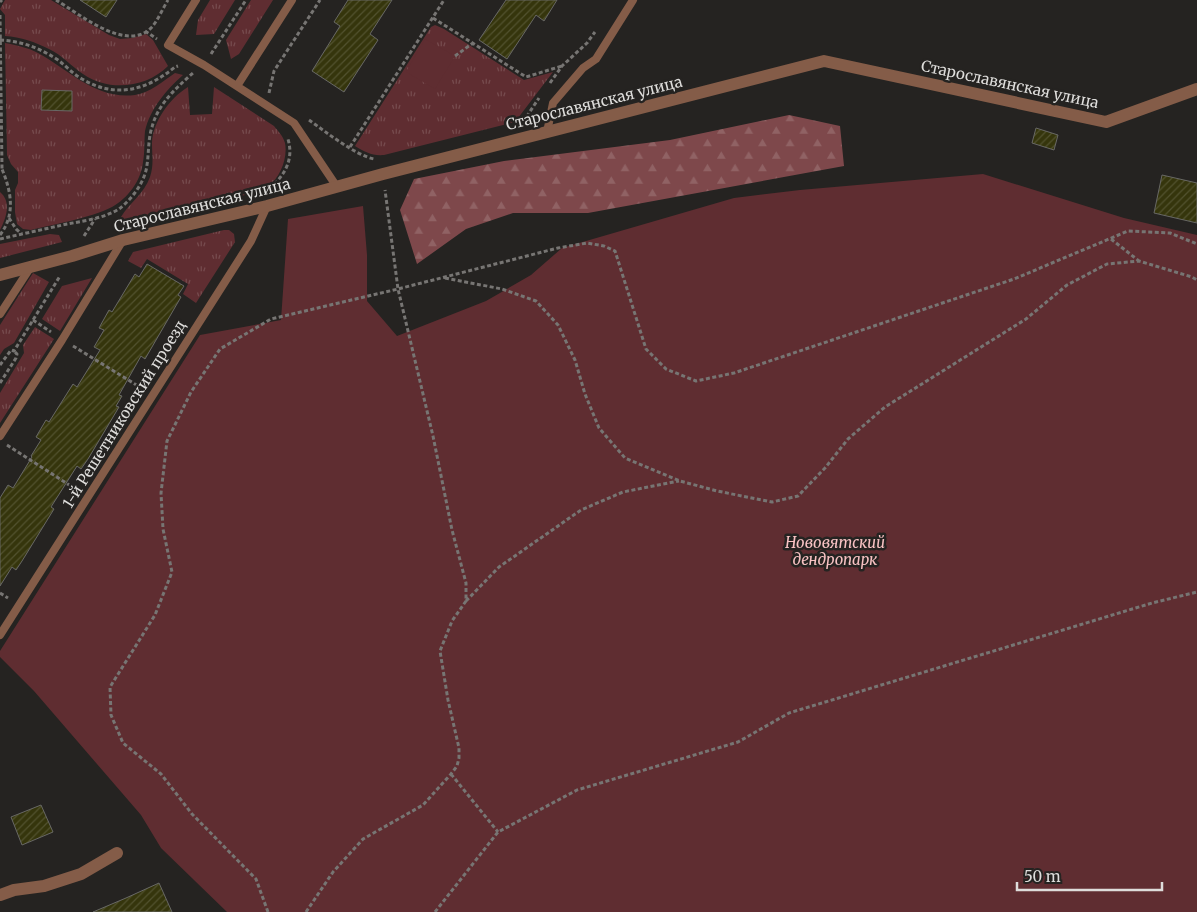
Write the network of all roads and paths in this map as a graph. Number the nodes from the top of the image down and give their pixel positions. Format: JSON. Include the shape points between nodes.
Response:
{"nodes":[{"id":1,"x":56,"y":0,"type":"edge"},
{"id":2,"x":168,"y":0,"type":"edge"},
{"id":3,"x":196,"y":0,"type":"edge"},
{"id":4,"x":246,"y":0,"type":"edge"},
{"id":5,"x":292,"y":0,"type":"edge"},
{"id":6,"x":320,"y":0,"type":"edge"},
{"id":7,"x":444,"y":0,"type":"edge"},
{"id":8,"x":634,"y":0,"type":"edge"},
{"id":9,"x":0,"y":16,"type":"edge"},
{"id":10,"x":433,"y":18,"type":"junction"},
{"id":11,"x":0,"y":40,"type":"edge"},
{"id":12,"x":473,"y":43,"type":"junction"},
{"id":13,"x":455,"y":56,"type":"dead end"},
{"id":14,"x":204,"y":65,"type":"junction"},
{"id":15,"x":562,"y":66,"type":"dead end"},
{"id":16,"x":237,"y":86,"type":"junction"},
{"id":17,"x":1197,"y":89,"type":"edge"},
{"id":18,"x":277,"y":99,"type":"dead end"},
{"id":19,"x":301,"y":115,"type":"dead end"},
{"id":20,"x":547,"y":132,"type":"junction"},
{"id":21,"x":287,"y":136,"type":"dead end"},
{"id":22,"x":350,"y":147,"type":"junction"},
{"id":23,"x":377,"y":160,"type":"dead end"},
{"id":24,"x":1,"y":169,"type":"edge"},
{"id":25,"x":383,"y":174,"type":"junction"},
{"id":26,"x":337,"y":187,"type":"junction"},
{"id":27,"x":263,"y":192,"type":"dead end"},
{"id":28,"x":268,"y":206,"type":"junction"},
{"id":29,"x":9,"y":218,"type":"junction"},
{"id":30,"x":95,"y":218,"type":"junction"},
{"id":31,"x":0,"y":234,"type":"edge"},
{"id":32,"x":22,"y":234,"type":"junction"},
{"id":33,"x":92,"y":236,"type":"dead end"},
{"id":34,"x":0,"y":239,"type":"edge"},
{"id":35,"x":1111,"y":239,"type":"junction"},
{"id":36,"x":123,"y":240,"type":"junction"},
{"id":37,"x":1197,"y":244,"type":"edge"},
{"id":38,"x":72,"y":256,"type":"junction"},
{"id":39,"x":1139,"y":261,"type":"junction"},
{"id":40,"x":30,"y":268,"type":"junction"},
{"id":41,"x":0,"y":275,"type":"edge"},
{"id":42,"x":442,"y":278,"type":"junction"},
{"id":43,"x":1197,"y":280,"type":"edge"},
{"id":44,"x":398,"y":289,"type":"junction"},
{"id":45,"x":0,"y":314,"type":"edge"},
{"id":46,"x":33,"y":320,"type":"junction"},
{"id":47,"x":62,"y":340,"type":"junction"},
{"id":48,"x":14,"y":351,"type":"junction"},
{"id":49,"x":0,"y":365,"type":"edge"},
{"id":50,"x":149,"y":382,"type":"dead end"},
{"id":51,"x":0,"y":383,"type":"edge"},
{"id":52,"x":0,"y":436,"type":"edge"},
{"id":53,"x":3,"y":448,"type":"dead end"},
{"id":54,"x":680,"y":481,"type":"junction"},
{"id":55,"x":88,"y":497,"type":"junction"},
{"id":56,"x":1197,"y":592,"type":"edge"},
{"id":57,"x":466,"y":601,"type":"junction"},
{"id":58,"x":0,"y":635,"type":"edge"},
{"id":59,"x":451,"y":774,"type":"junction"},
{"id":60,"x":498,"y":832,"type":"junction"},
{"id":61,"x":117,"y":853,"type":"dead end"},
{"id":62,"x":0,"y":895,"type":"edge"},
{"id":63,"x":268,"y":912,"type":"edge"},
{"id":64,"x":306,"y":912,"type":"edge"},
{"id":65,"x":435,"y":912,"type":"edge"}],
"edges":[{"from":1,"to":2,"type":"path","via":[[108,32],[126,36],[152,27]]},
{"from":3,"to":14,"type":"lane","via":[[168,45]]},
{"from":4,"to":14,"type":"path"},
{"from":5,"to":16,"type":"lane"},
{"from":6,"to":18,"type":"path","via":[[274,71],[269,93]]},
{"from":7,"to":10,"type":"path"},
{"from":8,"to":20,"type":"lane","via":[[596,59],[583,68],[553,103]]},
{"from":9,"to":11,"type":"path"},
{"from":10,"to":12,"type":"path"},
{"from":10,"to":22,"type":"path"},
{"from":11,"to":14,"type":"path","via":[[29,44],[59,60],[83,79],[111,89],[130,90],[162,77],[175,67]]},
{"from":11,"to":24,"type":"path"},
{"from":12,"to":13,"type":"path"},
{"from":12,"to":15,"type":"path","via":[[526,77]]},
{"from":14,"to":16,"type":"lane"},
{"from":14,"to":30,"type":"path","via":[[171,93],[161,107],[152,125],[147,166],[134,195],[118,209]]},
{"from":16,"to":26,"type":"lane","via":[[294,123]]},
{"from":17,"to":20,"type":"street","name":"Старославянская улица","via":[[1106,122],[824,61]]},
{"from":19,"to":22,"type":"path"},
{"from":20,"to":25,"type":"street","name":"Старославянская улица"},
{"from":21,"to":27,"type":"path","via":[[290,148],[288,163],[282,177]]},
{"from":22,"to":23,"type":"path"},
{"from":24,"to":29,"type":"path","via":[[8,183]]},
{"from":25,"to":26,"type":"street","name":"Старославянская улица"},
{"from":25,"to":44,"type":"path"},
{"from":26,"to":28,"type":"street","name":"Старославянская улица"},
{"from":28,"to":36,"type":"street","name":"Старославянская улица"},
{"from":28,"to":55,"type":"lane","name":"1-й Решетниковский проезд","via":[[251,241]]},
{"from":29,"to":31,"type":"path"},
{"from":29,"to":32,"type":"path"},
{"from":30,"to":32,"type":"path"},
{"from":30,"to":33,"type":"path","via":[[82,238]]},
{"from":32,"to":34,"type":"path"},
{"from":35,"to":37,"type":"path","via":[[1128,231],[1170,233]]},
{"from":35,"to":39,"type":"path"},
{"from":35,"to":42,"type":"path","via":[[1014,279],[734,373],[696,381],[666,369],[646,349],[615,251],[604,246],[587,243],[558,248]]},
{"from":36,"to":38,"type":"street","name":"Старославянская улица"},
{"from":36,"to":47,"type":"lane"},
{"from":38,"to":40,"type":"street","name":"Старославянская улица"},
{"from":38,"to":46,"type":"path"},
{"from":39,"to":43,"type":"path"},
{"from":39,"to":54,"type":"path","via":[[1107,264],[1067,285],[1026,319],[885,407],[848,439],[798,496],[772,502]]},
{"from":40,"to":41,"type":"street","name":"Старославянская улица"},
{"from":40,"to":45,"type":"lane"},
{"from":42,"to":44,"type":"path"},
{"from":42,"to":54,"type":"path","via":[[502,289],[536,301],[558,325],[575,360],[584,394],[599,428],[625,458]]},
{"from":44,"to":57,"type":"path","via":[[434,436],[466,583]]},
{"from":44,"to":63,"type":"path","via":[[271,319],[220,349],[190,392],[167,441],[161,493],[163,529],[172,572],[155,615],[110,687],[111,715],[123,743],[161,774],[192,814],[256,879]]},
{"from":46,"to":47,"type":"path"},
{"from":46,"to":48,"type":"path"},
{"from":47,"to":50,"type":"path","via":[[144,390]]},
{"from":47,"to":52,"type":"lane"},
{"from":48,"to":49,"type":"path","via":[[8,352]]},
{"from":48,"to":51,"type":"path","via":[[16,358]]},
{"from":53,"to":55,"type":"path","via":[[6,444]]},
{"from":54,"to":57,"type":"path","via":[[623,492],[581,510],[499,567]]},
{"from":55,"to":58,"type":"lane","name":"1-й Решетниковский проезд"},
{"from":56,"to":60,"type":"path","via":[[789,713],[738,742],[577,790]]},
{"from":57,"to":59,"type":"path","via":[[452,621],[440,650],[460,748],[457,766]]},
{"from":59,"to":60,"type":"path"},
{"from":59,"to":64,"type":"path","via":[[423,805],[362,839]]},
{"from":60,"to":65,"type":"path"},
{"from":61,"to":62,"type":"street","via":[[81,874]]}]}
